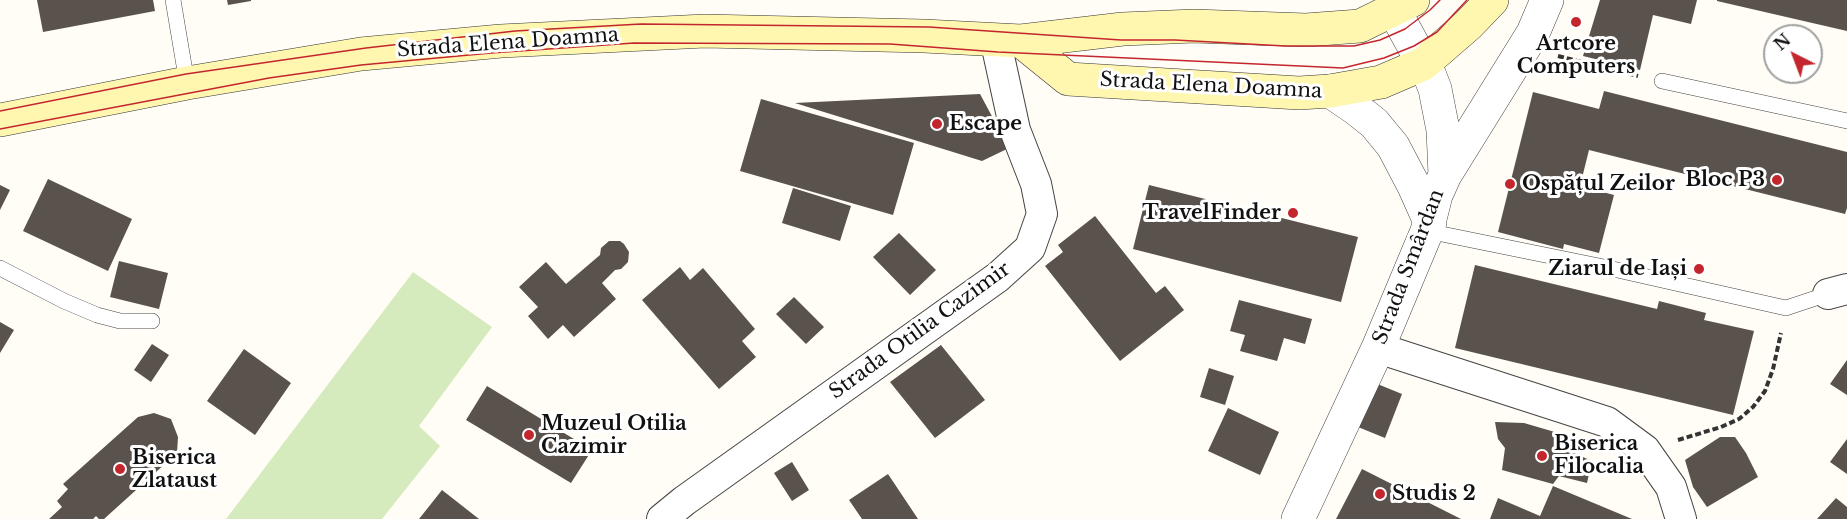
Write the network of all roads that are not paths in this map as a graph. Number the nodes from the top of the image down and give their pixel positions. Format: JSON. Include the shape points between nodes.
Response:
{"nodes":[{"id":1,"x":173,"y":0,"type":"edge"},
{"id":2,"x":1492,"y":0,"type":"edge"},
{"id":3,"x":1547,"y":0,"type":"edge"},
{"id":4,"x":1403,"y":5,"type":"edge"},
{"id":5,"x":1010,"y":40,"type":"junction"},
{"id":6,"x":1423,"y":64,"type":"junction"},
{"id":7,"x":1662,"y":81,"type":"road end"},
{"id":8,"x":187,"y":83,"type":"junction"},
{"id":9,"x":1330,"y":91,"type":"junction"},
{"id":10,"x":0,"y":120,"type":"edge"},
{"id":11,"x":1847,"y":121,"type":"edge"},
{"id":12,"x":1445,"y":175,"type":"junction"},
{"id":13,"x":1428,"y":226,"type":"junction"},
{"id":14,"x":0,"y":268,"type":"edge"},
{"id":15,"x":1837,"y":292,"type":"edge"},
{"id":16,"x":152,"y":321,"type":"dead end"},
{"id":17,"x":1378,"y":348,"type":"junction"},
{"id":18,"x":662,"y":519,"type":"edge"},
{"id":19,"x":1298,"y":519,"type":"edge"},
{"id":20,"x":1681,"y":519,"type":"edge"}],
"edges":[{"from":1,"to":8,"type":"lane"},
{"from":2,"to":6,"type":"main road","name":"Strada Elena Doamna"},
{"from":3,"to":12,"type":"street","via":[[1533,33]]},
{"from":4,"to":5,"type":"main road","name":"Strada Elena Doamna","via":[[1360,26],[1306,30],[1194,26]]},
{"from":4,"to":6,"type":"street","name":"Strada Smârdan"},
{"from":5,"to":8,"type":"main road","name":"Strada Elena Doamna","via":[[705,31],[501,41],[361,54]]},
{"from":5,"to":9,"type":"main road","name":"Strada Elena Doamna","via":[[1068,79],[1299,93]]},
{"from":5,"to":18,"type":"street","name":"Strada Otilia Cazimir","via":[[998,52],[1015,130],[1036,184],[1042,214],[1030,248],[998,277]]},
{"from":6,"to":9,"type":"main road","name":"Strada Elena Doamna","via":[[1381,82]]},
{"from":6,"to":12,"type":"street","name":"Strada Smârdan","via":[[1435,89],[1443,130]]},
{"from":7,"to":11,"type":"lane"},
{"from":8,"to":10,"type":"main road","name":"Strada Elena Doamna"},
{"from":9,"to":13,"type":"street","via":[[1374,123],[1393,146],[1414,186]]},
{"from":12,"to":13,"type":"street","name":"Strada Smârdan"},
{"from":13,"to":15,"type":"lane","via":[[1786,309]]},
{"from":13,"to":17,"type":"street","name":"Strada Smârdan"},
{"from":14,"to":16,"type":"lane","via":[[97,315],[120,321]]},
{"from":17,"to":19,"type":"street","name":"Strada Smârdan"},
{"from":17,"to":20,"type":"street","via":[[1607,422],[1645,450],[1671,487]]}]}
